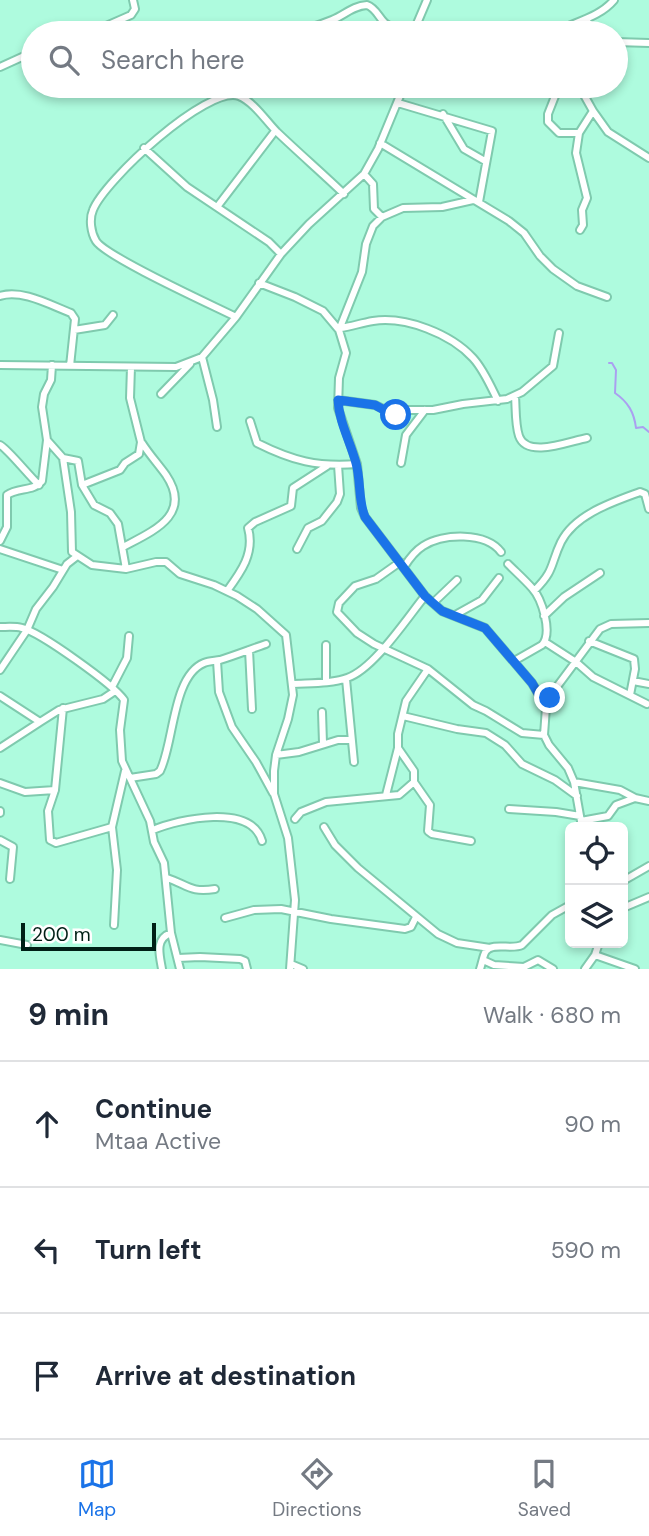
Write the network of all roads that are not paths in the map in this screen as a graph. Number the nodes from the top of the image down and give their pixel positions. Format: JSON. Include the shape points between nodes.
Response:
{"nodes":[{"id":1,"x":133,"y":0,"type":"edge"},
{"id":2,"x":427,"y":0,"type":"edge"},
{"id":3,"x":614,"y":0,"type":"edge"},
{"id":4,"x":586,"y":19,"type":"joint"},
{"id":5,"x":121,"y":21,"type":"edge"},
{"id":6,"x":328,"y":21,"type":"edge"},
{"id":7,"x":382,"y":21,"type":"edge"},
{"id":8,"x":419,"y":21,"type":"edge"},
{"id":9,"x":581,"y":21,"type":"edge"},
{"id":10,"x":628,"y":42,"type":"edge"},
{"id":11,"x":649,"y":43,"type":"edge"},
{"id":12,"x":21,"y":58,"type":"edge"},
{"id":13,"x":0,"y":68,"type":"edge"},
{"id":14,"x":219,"y":98,"type":"edge"},
{"id":15,"x":242,"y":98,"type":"edge"},
{"id":16,"x":400,"y":98,"type":"edge"},
{"id":17,"x":554,"y":98,"type":"edge"},
{"id":18,"x":586,"y":98,"type":"edge"},
{"id":19,"x":398,"y":103,"type":"junction"},
{"id":20,"x":593,"y":111,"type":"junction"},
{"id":21,"x":443,"y":114,"type":"junction"},
{"id":22,"x":275,"y":131,"type":"junction"},
{"id":23,"x":579,"y":133,"type":"junction"},
{"id":24,"x":380,"y":144,"type":"junction"},
{"id":25,"x":144,"y":149,"type":"junction"},
{"id":26,"x":649,"y":158,"type":"edge"},
{"id":27,"x":485,"y":161,"type":"junction"},
{"id":28,"x":364,"y":174,"type":"junction"},
{"id":29,"x":344,"y":194,"type":"junction"},
{"id":30,"x":476,"y":201,"type":"junction"},
{"id":31,"x":217,"y":207,"type":"junction"},
{"id":32,"x":382,"y":217,"type":"junction"},
{"id":33,"x":580,"y":230,"type":"dead end"},
{"id":34,"x":281,"y":254,"type":"junction"},
{"id":35,"x":259,"y":283,"type":"junction"},
{"id":36,"x":0,"y":296,"type":"edge"},
{"id":37,"x":607,"y":297,"type":"dead end"},
{"id":38,"x":113,"y":315,"type":"dead end"},
{"id":39,"x":236,"y":317,"type":"junction"},
{"id":40,"x":340,"y":329,"type":"junction"},
{"id":41,"x":74,"y":330,"type":"junction"},
{"id":42,"x":559,"y":333,"type":"dead end"},
{"id":43,"x":202,"y":357,"type":"junction"},
{"id":44,"x":191,"y":363,"type":"junction"},
{"id":45,"x":0,"y":365,"type":"edge"},
{"id":46,"x":52,"y":365,"type":"junction"},
{"id":47,"x":70,"y":366,"type":"junction"},
{"id":48,"x":131,"y":367,"type":"junction"},
{"id":49,"x":162,"y":394,"type":"dead end"},
{"id":50,"x":515,"y":396,"type":"junction"},
{"id":51,"x":338,"y":400,"type":"junction"},
{"id":52,"x":499,"y":401,"type":"junction"},
{"id":53,"x":425,"y":410,"type":"junction"},
{"id":54,"x":250,"y":421,"type":"dead end"},
{"id":55,"x":217,"y":428,"type":"dead end"},
{"id":56,"x":587,"y":438,"type":"dead end"},
{"id":57,"x":47,"y":440,"type":"junction"},
{"id":58,"x":141,"y":442,"type":"junction"},
{"id":59,"x":0,"y":445,"type":"edge"},
{"id":60,"x":63,"y":458,"type":"junction"},
{"id":61,"x":401,"y":463,"type":"dead end"},
{"id":62,"x":356,"y":464,"type":"junction"},
{"id":63,"x":338,"y":465,"type":"junction"},
{"id":64,"x":327,"y":466,"type":"junction"},
{"id":65,"x":39,"y":485,"type":"junction"},
{"id":66,"x":82,"y":485,"type":"junction"},
{"id":67,"x":649,"y":509,"type":"edge"},
{"id":68,"x":0,"y":541,"type":"edge"},
{"id":69,"x":123,"y":547,"type":"junction"},
{"id":70,"x":0,"y":549,"type":"edge"},
{"id":71,"x":297,"y":549,"type":"dead end"},
{"id":72,"x":501,"y":552,"type":"dead end"},
{"id":73,"x":76,"y":557,"type":"junction"},
{"id":74,"x":402,"y":564,"type":"junction"},
{"id":75,"x":508,"y":565,"type":"dead end"},
{"id":76,"x":126,"y":569,"type":"junction"},
{"id":77,"x":64,"y":570,"type":"junction"},
{"id":78,"x":600,"y":573,"type":"dead end"},
{"id":79,"x":499,"y":578,"type":"dead end"},
{"id":80,"x":457,"y":580,"type":"dead end"},
{"id":81,"x":535,"y":590,"type":"junction"},
{"id":82,"x":227,"y":591,"type":"junction"},
{"id":83,"x":425,"y":596,"type":"junction"},
{"id":84,"x":433,"y":603,"type":"junction"},
{"id":85,"x":455,"y":615,"type":"junction"},
{"id":86,"x":544,"y":616,"type":"junction"},
{"id":87,"x":649,"y":623,"type":"edge"},
{"id":88,"x":0,"y":626,"type":"edge"},
{"id":89,"x":27,"y":630,"type":"junction"},
{"id":90,"x":129,"y":636,"type":"dead end"},
{"id":91,"x":589,"y":641,"type":"junction"},
{"id":92,"x":545,"y":642,"type":"junction"},
{"id":93,"x":266,"y":644,"type":"dead end"},
{"id":94,"x":326,"y":645,"type":"dead end"},
{"id":95,"x":383,"y":648,"type":"junction"},
{"id":96,"x":249,"y":650,"type":"junction"},
{"id":97,"x":217,"y":661,"type":"junction"},
{"id":98,"x":514,"y":661,"type":"junction"},
{"id":99,"x":576,"y":662,"type":"junction"},
{"id":100,"x":428,"y":669,"type":"junction"},
{"id":101,"x":0,"y":670,"type":"edge"},
{"id":102,"x":346,"y":679,"type":"junction"},
{"id":103,"x":327,"y":681,"type":"junction"},
{"id":104,"x":633,"y":681,"type":"junction"},
{"id":105,"x":293,"y":684,"type":"junction"},
{"id":106,"x":649,"y":684,"type":"edge"},
{"id":107,"x":114,"y":689,"type":"junction"},
{"id":108,"x":630,"y":695,"type":"junction"},
{"id":109,"x":0,"y":696,"type":"edge"},
{"id":110,"x":647,"y":704,"type":"edge"},
{"id":111,"x":546,"y":707,"type":"junction"},
{"id":112,"x":64,"y":708,"type":"junction"},
{"id":113,"x":252,"y":709,"type":"dead end"},
{"id":114,"x":322,"y":712,"type":"dead end"},
{"id":115,"x":402,"y":716,"type":"junction"},
{"id":116,"x":40,"y":722,"type":"junction"},
{"id":117,"x":544,"y":735,"type":"junction"},
{"id":118,"x":351,"y":740,"type":"junction"},
{"id":119,"x":323,"y":743,"type":"junction"},
{"id":120,"x":0,"y":748,"type":"edge"},
{"id":121,"x":398,"y":748,"type":"junction"},
{"id":122,"x":276,"y":755,"type":"junction"},
{"id":123,"x":354,"y":762,"type":"dead end"},
{"id":124,"x":125,"y":771,"type":"junction"},
{"id":125,"x":130,"y":778,"type":"junction"},
{"id":126,"x":414,"y":782,"type":"junction"},
{"id":127,"x":574,"y":782,"type":"junction"},
{"id":128,"x":0,"y":783,"type":"edge"},
{"id":129,"x":55,"y":790,"type":"junction"},
{"id":130,"x":274,"y":794,"type":"junction"},
{"id":131,"x":386,"y":795,"type":"junction"},
{"id":132,"x":577,"y":796,"type":"junction"},
{"id":133,"x":635,"y":798,"type":"junction"},
{"id":134,"x":649,"y":801,"type":"edge"},
{"id":135,"x":509,"y":809,"type":"dead end"},
{"id":136,"x":295,"y":819,"type":"dead end"},
{"id":137,"x":581,"y":822,"type":"edge"},
{"id":138,"x":112,"y":827,"type":"junction"},
{"id":139,"x":324,"y":827,"type":"dead end"},
{"id":140,"x":153,"y":830,"type":"junction"},
{"id":141,"x":0,"y":840,"type":"edge"},
{"id":142,"x":262,"y":841,"type":"dead end"},
{"id":143,"x":471,"y":841,"type":"dead end"},
{"id":144,"x":649,"y":866,"type":"edge"},
{"id":145,"x":167,"y":878,"type":"junction"},
{"id":146,"x":628,"y":878,"type":"edge"},
{"id":147,"x":10,"y":879,"type":"dead end"},
{"id":148,"x":215,"y":889,"type":"dead end"},
{"id":149,"x":649,"y":897,"type":"edge"},
{"id":150,"x":628,"y":906,"type":"edge"},
{"id":151,"x":565,"y":908,"type":"edge"},
{"id":152,"x":294,"y":910,"type":"junction"},
{"id":153,"x":416,"y":917,"type":"junction"},
{"id":154,"x":225,"y":918,"type":"dead end"},
{"id":155,"x":114,"y":925,"type":"dead end"},
{"id":156,"x":171,"y":933,"type":"junction"},
{"id":157,"x":0,"y":940,"type":"edge"},
{"id":158,"x":27,"y":945,"type":"dead end"},
{"id":159,"x":490,"y":948,"type":"junction"},
{"id":160,"x":597,"y":948,"type":"edge"},
{"id":161,"x":595,"y":955,"type":"junction"},
{"id":162,"x":178,"y":958,"type":"junction"},
{"id":163,"x":484,"y":961,"type":"junction"},
{"id":164,"x":290,"y":967,"type":"edge"},
{"id":165,"x":162,"y":969,"type":"edge"},
{"id":166,"x":180,"y":969,"type":"edge"},
{"id":167,"x":247,"y":969,"type":"edge"},
{"id":168,"x":303,"y":969,"type":"edge"},
{"id":169,"x":480,"y":969,"type":"edge"},
{"id":170,"x":553,"y":969,"type":"edge"},
{"id":171,"x":586,"y":969,"type":"edge"},
{"id":172,"x":635,"y":969,"type":"edge"}],
"edges":[{"from":1,"to":5,"type":"street","via":[[135,9]]},
{"from":2,"to":8,"type":"street"},
{"from":3,"to":4,"type":"street"},
{"from":4,"to":9,"type":"street"},
{"from":6,"to":7,"type":"street","via":[[367,5],[376,9]]},
{"from":10,"to":11,"type":"street"},
{"from":12,"to":13,"type":"street"},
{"from":14,"to":25,"type":"street"},
{"from":15,"to":22,"type":"street"},
{"from":16,"to":19,"type":"street"},
{"from":17,"to":23,"type":"street","via":[[548,122],[559,132]]},
{"from":18,"to":20,"type":"street"},
{"from":19,"to":21,"type":"street"},
{"from":19,"to":24,"type":"street"},
{"from":20,"to":23,"type":"street"},
{"from":20,"to":26,"type":"street","via":[[608,132]]},
{"from":21,"to":27,"type":"street","via":[[464,149]]},
{"from":21,"to":27,"type":"street","via":[[492,131]]},
{"from":22,"to":29,"type":"street"},
{"from":22,"to":31,"type":"street"},
{"from":23,"to":33,"type":"street","via":[[576,159],[587,198]]},
{"from":24,"to":28,"type":"street"},
{"from":24,"to":30,"type":"street"},
{"from":25,"to":31,"type":"street"},
{"from":25,"to":39,"type":"street","via":[[93,210],[94,239]]},
{"from":27,"to":30,"type":"street"},
{"from":28,"to":29,"type":"street"},
{"from":28,"to":32,"type":"street","via":[[373,184],[374,209]]},
{"from":29,"to":34,"type":"street"},
{"from":30,"to":32,"type":"street","via":[[403,208]]},
{"from":30,"to":37,"type":"street","via":[[524,233],[562,276]]},
{"from":31,"to":34,"type":"street"},
{"from":32,"to":40,"type":"street","via":[[366,244],[362,272]]},
{"from":34,"to":35,"type":"street"},
{"from":35,"to":39,"type":"street"},
{"from":35,"to":40,"type":"street","via":[[323,311]]},
{"from":36,"to":41,"type":"street","via":[[23,296],[71,313]]},
{"from":38,"to":41,"type":"street","via":[[105,325]]},
{"from":39,"to":43,"type":"street"},
{"from":40,"to":51,"type":"street","via":[[346,353]]},
{"from":40,"to":52,"type":"street","via":[[375,321],[431,330],[474,359]]},
{"from":41,"to":47,"type":"street"},
{"from":42,"to":50,"type":"street","via":[[553,366]]},
{"from":43,"to":44,"type":"street"},
{"from":43,"to":55,"type":"street"},
{"from":44,"to":48,"type":"street"},
{"from":44,"to":49,"type":"street"},
{"from":45,"to":46,"type":"street"},
{"from":46,"to":47,"type":"street"},
{"from":46,"to":57,"type":"street","via":[[42,401]]},
{"from":47,"to":48,"type":"street"},
{"from":48,"to":58,"type":"street","via":[[130,398]]},
{"from":50,"to":52,"type":"street"},
{"from":50,"to":56,"type":"street","via":[[520,438],[526,444],[549,447]]},
{"from":51,"to":53,"type":"street","via":[[375,405],[391,414]]},
{"from":51,"to":62,"type":"street","via":[[339,417]]},
{"from":52,"to":53,"type":"street"},
{"from":53,"to":61,"type":"street","via":[[406,435]]},
{"from":54,"to":64,"type":"street","via":[[257,443],[306,463]]},
{"from":57,"to":60,"type":"street"},
{"from":57,"to":65,"type":"street"},
{"from":58,"to":66,"type":"street","via":[[139,454],[120,470]]},
{"from":58,"to":69,"type":"street","via":[[172,485],[174,505],[170,518]]},
{"from":59,"to":65,"type":"street"},
{"from":60,"to":66,"type":"street","via":[[78,461]]},
{"from":60,"to":73,"type":"street","via":[[71,512],[70,544]]},
{"from":62,"to":63,"type":"street"},
{"from":62,"to":74,"type":"street","via":[[365,517]]},
{"from":63,"to":64,"type":"street"},
{"from":63,"to":71,"type":"street","via":[[337,502],[322,521],[308,528]]},
{"from":64,"to":82,"type":"street","via":[[293,488],[290,506],[248,528],[248,559]]},
{"from":65,"to":68,"type":"street","via":[[7,495],[7,527]]},
{"from":66,"to":69,"type":"street","via":[[94,505],[114,517]]},
{"from":67,"to":81,"type":"street","via":[[640,492],[581,519],[562,539],[549,576]]},
{"from":69,"to":76,"type":"street"},
{"from":70,"to":77,"type":"street"},
{"from":72,"to":74,"type":"street","via":[[487,540],[450,539],[422,546]]},
{"from":73,"to":76,"type":"street","via":[[92,565]]},
{"from":73,"to":77,"type":"street"},
{"from":74,"to":83,"type":"street"},
{"from":74,"to":95,"type":"street","via":[[355,586],[337,608],[357,633]]},
{"from":75,"to":81,"type":"street"},
{"from":76,"to":82,"type":"street","via":[[166,562],[180,574]]},
{"from":77,"to":89,"type":"street"},
{"from":78,"to":86,"type":"street"},
{"from":79,"to":85,"type":"street","via":[[482,600]]},
{"from":80,"to":84,"type":"street"},
{"from":81,"to":86,"type":"street"},
{"from":82,"to":105,"type":"street","via":[[285,633]]},
{"from":83,"to":84,"type":"street"},
{"from":83,"to":95,"type":"street"},
{"from":84,"to":85,"type":"street"},
{"from":85,"to":98,"type":"street","via":[[485,628]]},
{"from":86,"to":92,"type":"street"},
{"from":87,"to":91,"type":"street","via":[[611,624]]},
{"from":88,"to":89,"type":"street"},
{"from":89,"to":101,"type":"street"},
{"from":89,"to":107,"type":"street"},
{"from":90,"to":107,"type":"street","via":[[127,658]]},
{"from":91,"to":99,"type":"street"},
{"from":91,"to":104,"type":"street","via":[[634,659]]},
{"from":92,"to":98,"type":"street"},
{"from":92,"to":99,"type":"street"},
{"from":93,"to":96,"type":"street"},
{"from":94,"to":103,"type":"street"},
{"from":95,"to":100,"type":"street"},
{"from":95,"to":102,"type":"street"},
{"from":96,"to":97,"type":"street"},
{"from":96,"to":113,"type":"street"},
{"from":97,"to":125,"type":"street","via":[[204,663],[187,678],[160,771]]},
{"from":97,"to":130,"type":"street","via":[[219,692],[232,727]]},
{"from":98,"to":111,"type":"street"},
{"from":99,"to":108,"type":"street","via":[[586,673]]},
{"from":99,"to":111,"type":"street"},
{"from":100,"to":115,"type":"street","via":[[410,692]]},
{"from":100,"to":117,"type":"street","via":[[468,702],[516,731]]},
{"from":102,"to":103,"type":"street"},
{"from":102,"to":118,"type":"street"},
{"from":103,"to":105,"type":"street"},
{"from":104,"to":106,"type":"street"},
{"from":104,"to":108,"type":"street"},
{"from":105,"to":122,"type":"street"},
{"from":107,"to":112,"type":"street","via":[[103,699]]},
{"from":107,"to":124,"type":"street","via":[[124,700],[120,739]]},
{"from":108,"to":110,"type":"street"},
{"from":109,"to":116,"type":"street"},
{"from":111,"to":117,"type":"street"},
{"from":112,"to":116,"type":"street"},
{"from":112,"to":129,"type":"street"},
{"from":114,"to":119,"type":"street"},
{"from":115,"to":121,"type":"street"},
{"from":115,"to":132,"type":"street","via":[[486,733],[522,764]]},
{"from":116,"to":120,"type":"street"},
{"from":117,"to":127,"type":"street"},
{"from":118,"to":119,"type":"street"},
{"from":118,"to":123,"type":"street"},
{"from":119,"to":122,"type":"street"},
{"from":121,"to":126,"type":"street","via":[[414,771]]},
{"from":121,"to":131,"type":"street"},
{"from":122,"to":130,"type":"street"},
{"from":124,"to":125,"type":"street"},
{"from":124,"to":138,"type":"street"},
{"from":125,"to":140,"type":"street"},
{"from":126,"to":131,"type":"street","via":[[399,795]]},
{"from":126,"to":143,"type":"street","via":[[430,804],[428,831]]},
{"from":127,"to":132,"type":"street"},
{"from":127,"to":133,"type":"street","via":[[620,790]]},
{"from":128,"to":129,"type":"street","via":[[25,792]]},
{"from":129,"to":138,"type":"street","via":[[48,811],[52,843]]},
{"from":130,"to":152,"type":"street","via":[[288,838]]},
{"from":131,"to":136,"type":"street","via":[[326,802]]},
{"from":132,"to":137,"type":"street"},
{"from":133,"to":134,"type":"street"},
{"from":133,"to":137,"type":"street","via":[[616,805],[608,816]]},
{"from":135,"to":137,"type":"street","via":[[556,811]]},
{"from":138,"to":155,"type":"street","via":[[117,870]]},
{"from":139,"to":153,"type":"street","via":[[358,868]]},
{"from":140,"to":142,"type":"street","via":[[197,817],[230,819],[255,829]]},
{"from":140,"to":145,"type":"street"},
{"from":141,"to":147,"type":"street","via":[[13,847]]},
{"from":144,"to":146,"type":"street"},
{"from":145,"to":148,"type":"street","via":[[191,890]]},
{"from":145,"to":156,"type":"street"},
{"from":149,"to":150,"type":"street"},
{"from":151,"to":159,"type":"street","via":[[516,948]]},
{"from":152,"to":153,"type":"street","via":[[405,929]]},
{"from":152,"to":154,"type":"street","via":[[254,910]]},
{"from":152,"to":164,"type":"street"},
{"from":153,"to":159,"type":"street","via":[[449,940]]},
{"from":156,"to":162,"type":"street"},
{"from":156,"to":165,"type":"street","via":[[160,943]]},
{"from":157,"to":158,"type":"street"},
{"from":159,"to":163,"type":"street"},
{"from":160,"to":161,"type":"street"},
{"from":161,"to":171,"type":"street"},
{"from":161,"to":172,"type":"street"},
{"from":162,"to":166,"type":"street"},
{"from":162,"to":167,"type":"street","via":[[240,959]]},
{"from":163,"to":169,"type":"street"},
{"from":163,"to":170,"type":"street","via":[[524,967],[538,960]]},
{"from":164,"to":168,"type":"street"}]}
